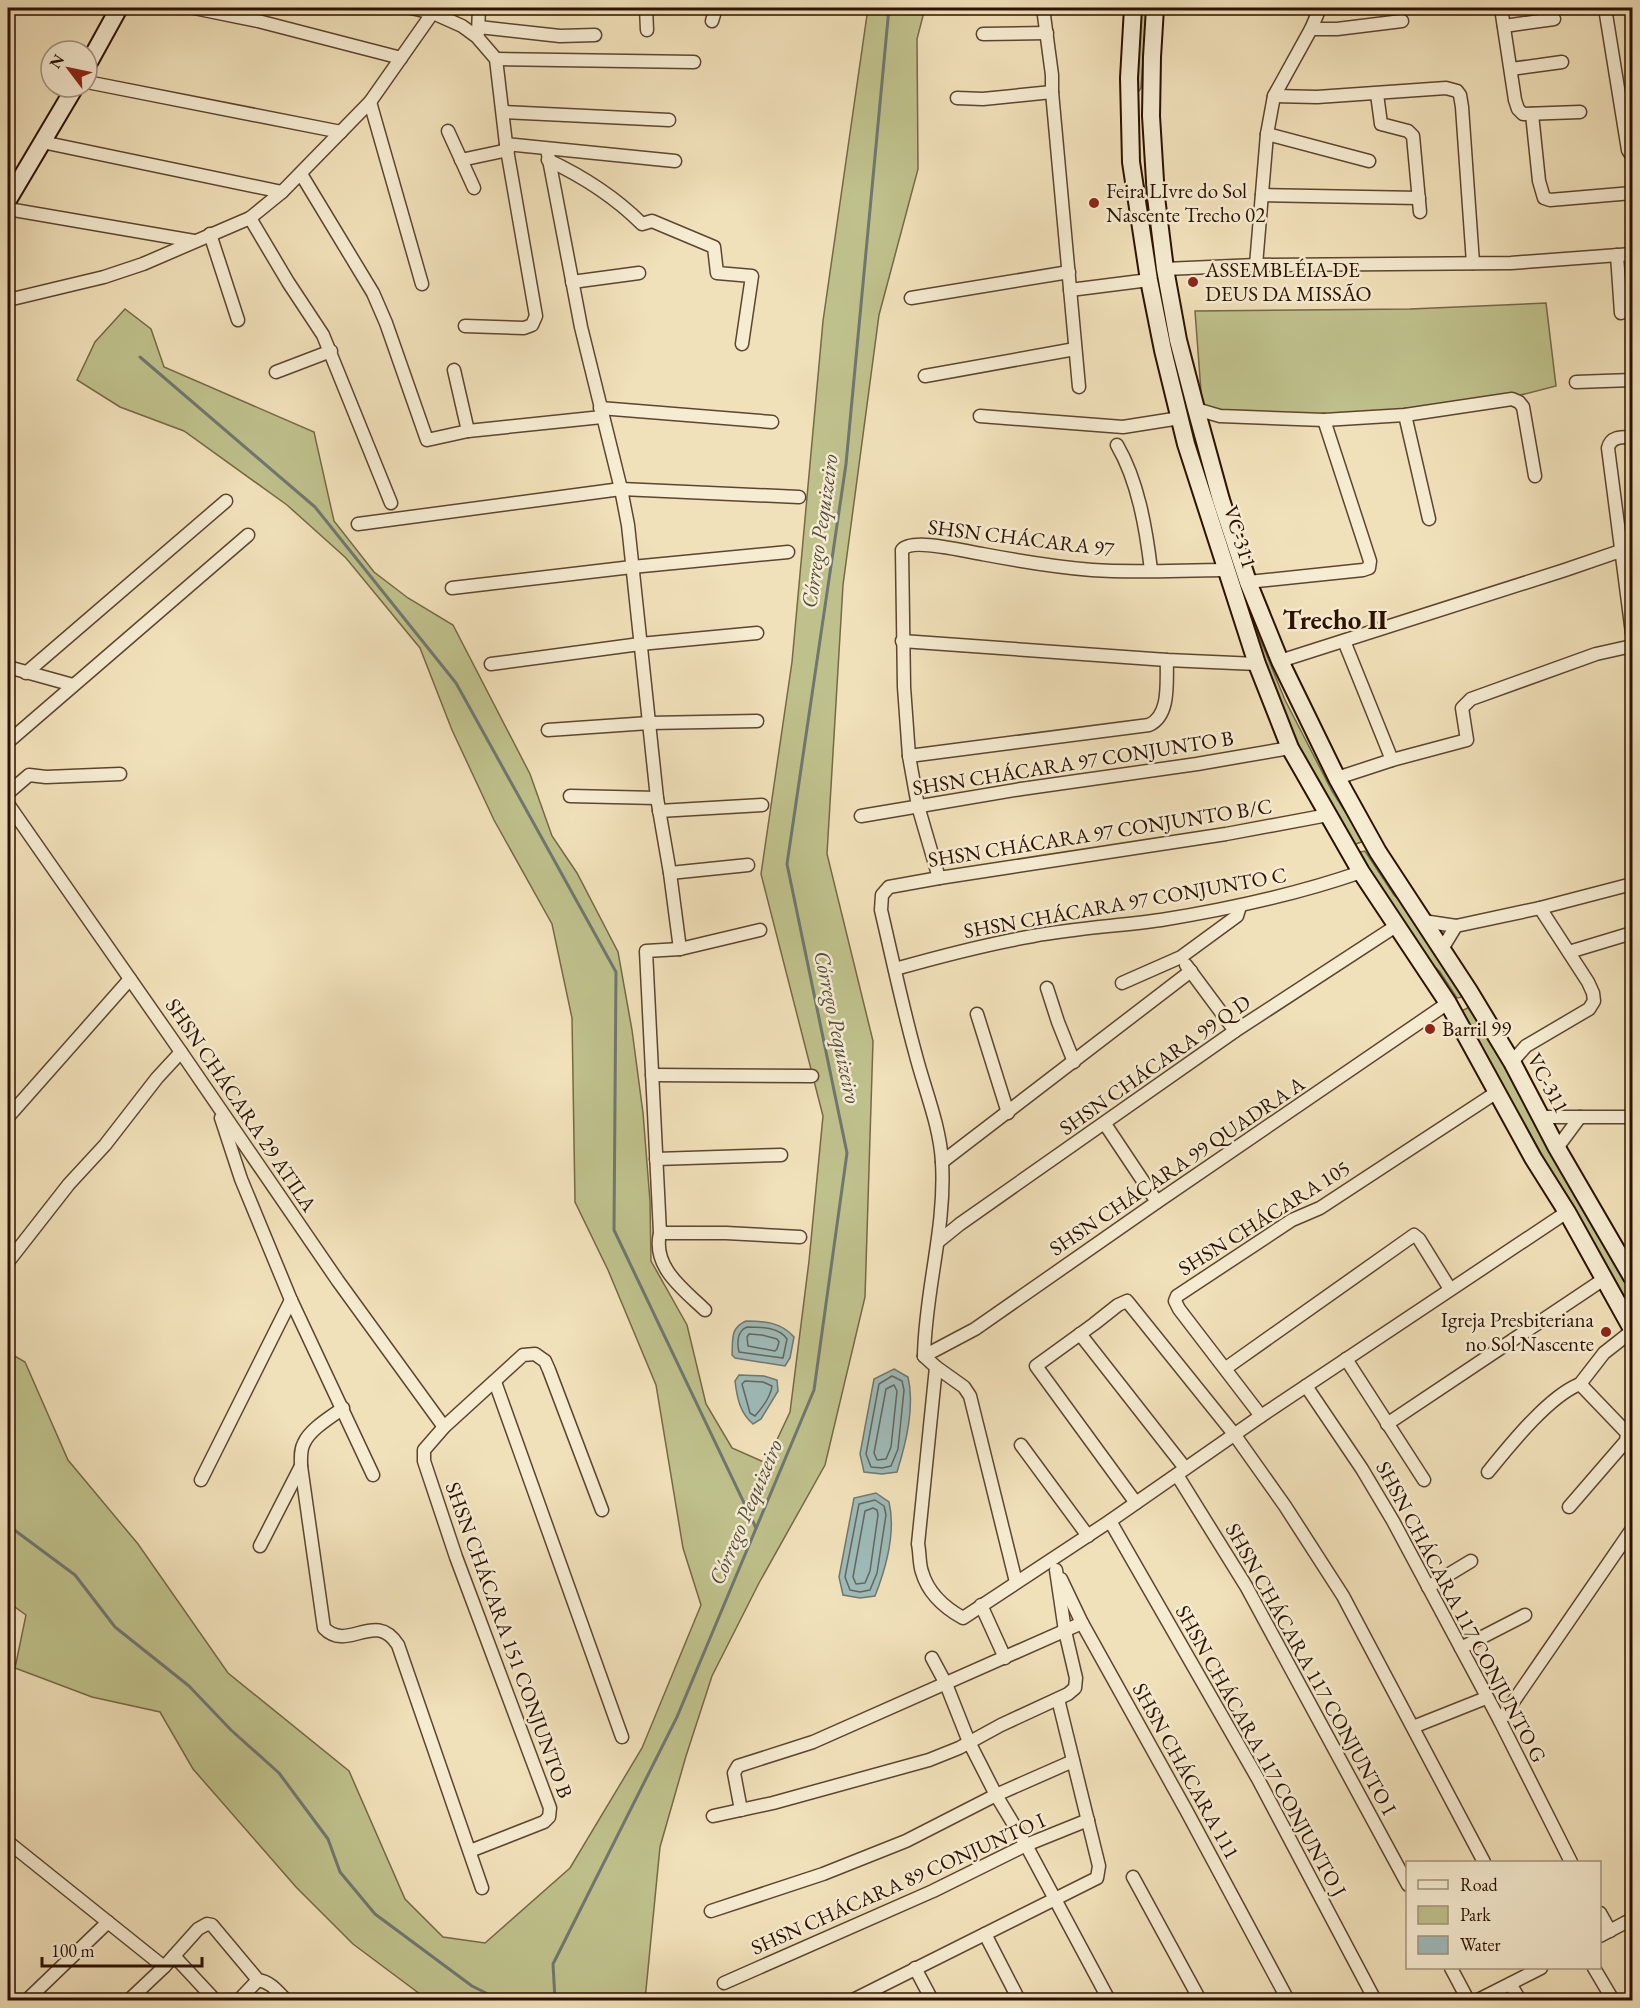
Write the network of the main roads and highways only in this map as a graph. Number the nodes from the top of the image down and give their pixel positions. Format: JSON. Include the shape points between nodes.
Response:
{"nodes":[{"id":1,"x":119,"y":8,"type":"edge"},
{"id":2,"x":1133,"y":8,"type":"edge"},
{"id":3,"x":1155,"y":8,"type":"edge"},
{"id":4,"x":99,"y":44,"type":"edge"},
{"id":5,"x":1129,"y":97,"type":"junction"},
{"id":6,"x":1151,"y":97,"type":"junction"},
{"id":7,"x":68,"y":99,"type":"edge"},
{"id":8,"x":1130,"y":125,"type":"junction"},
{"id":9,"x":1152,"y":127,"type":"junction"},
{"id":10,"x":8,"y":200,"type":"edge"},
{"id":11,"x":1378,"y":852,"type":"junction"},
{"id":12,"x":1357,"y":866,"type":"junction"},
{"id":13,"x":1469,"y":991,"type":"junction"},
{"id":14,"x":1448,"y":1003,"type":"junction"},
{"id":15,"x":1615,"y":1247,"type":"junction"},
{"id":16,"x":1588,"y":1250,"type":"junction"},
{"id":17,"x":1632,"y":1274,"type":"edge"},
{"id":18,"x":1632,"y":1330,"type":"edge"}],
"edges":[{"from":1,"to":4,"type":"main road"},
{"from":2,"to":5,"type":"main road","name":"VC-311"},
{"from":3,"to":6,"type":"main road","name":"VC-311"},
{"from":5,"to":6,"type":"main road"},
{"from":5,"to":8,"type":"main road","name":"VC-311"},
{"from":6,"to":9,"type":"main road","name":"VC-311"},
{"from":7,"to":10,"type":"main road"},
{"from":8,"to":9,"type":"main road"},
{"from":8,"to":12,"type":"main road","name":"VC-311","via":[[1134,189],[1149,280],[1180,418],[1226,570],[1290,748]]},
{"from":9,"to":11,"type":"main road","name":"VC-311","via":[[1156,197],[1178,340],[1221,500],[1280,661]]},
{"from":11,"to":12,"type":"main road","via":[[1363,846],[1356,851]]},
{"from":11,"to":13,"type":"main road","name":"VC-311"},
{"from":12,"to":14,"type":"main road","name":"VC-311"},
{"from":13,"to":14,"type":"main road","via":[[1468,1003],[1462,1007]]},
{"from":13,"to":15,"type":"main road","name":"VC-311"},
{"from":14,"to":16,"type":"main road"},
{"from":15,"to":16,"type":"main road","via":[[1590,1229],[1585,1239]]},
{"from":15,"to":17,"type":"main road","name":"VC-311"},
{"from":16,"to":18,"type":"main road"}]}
